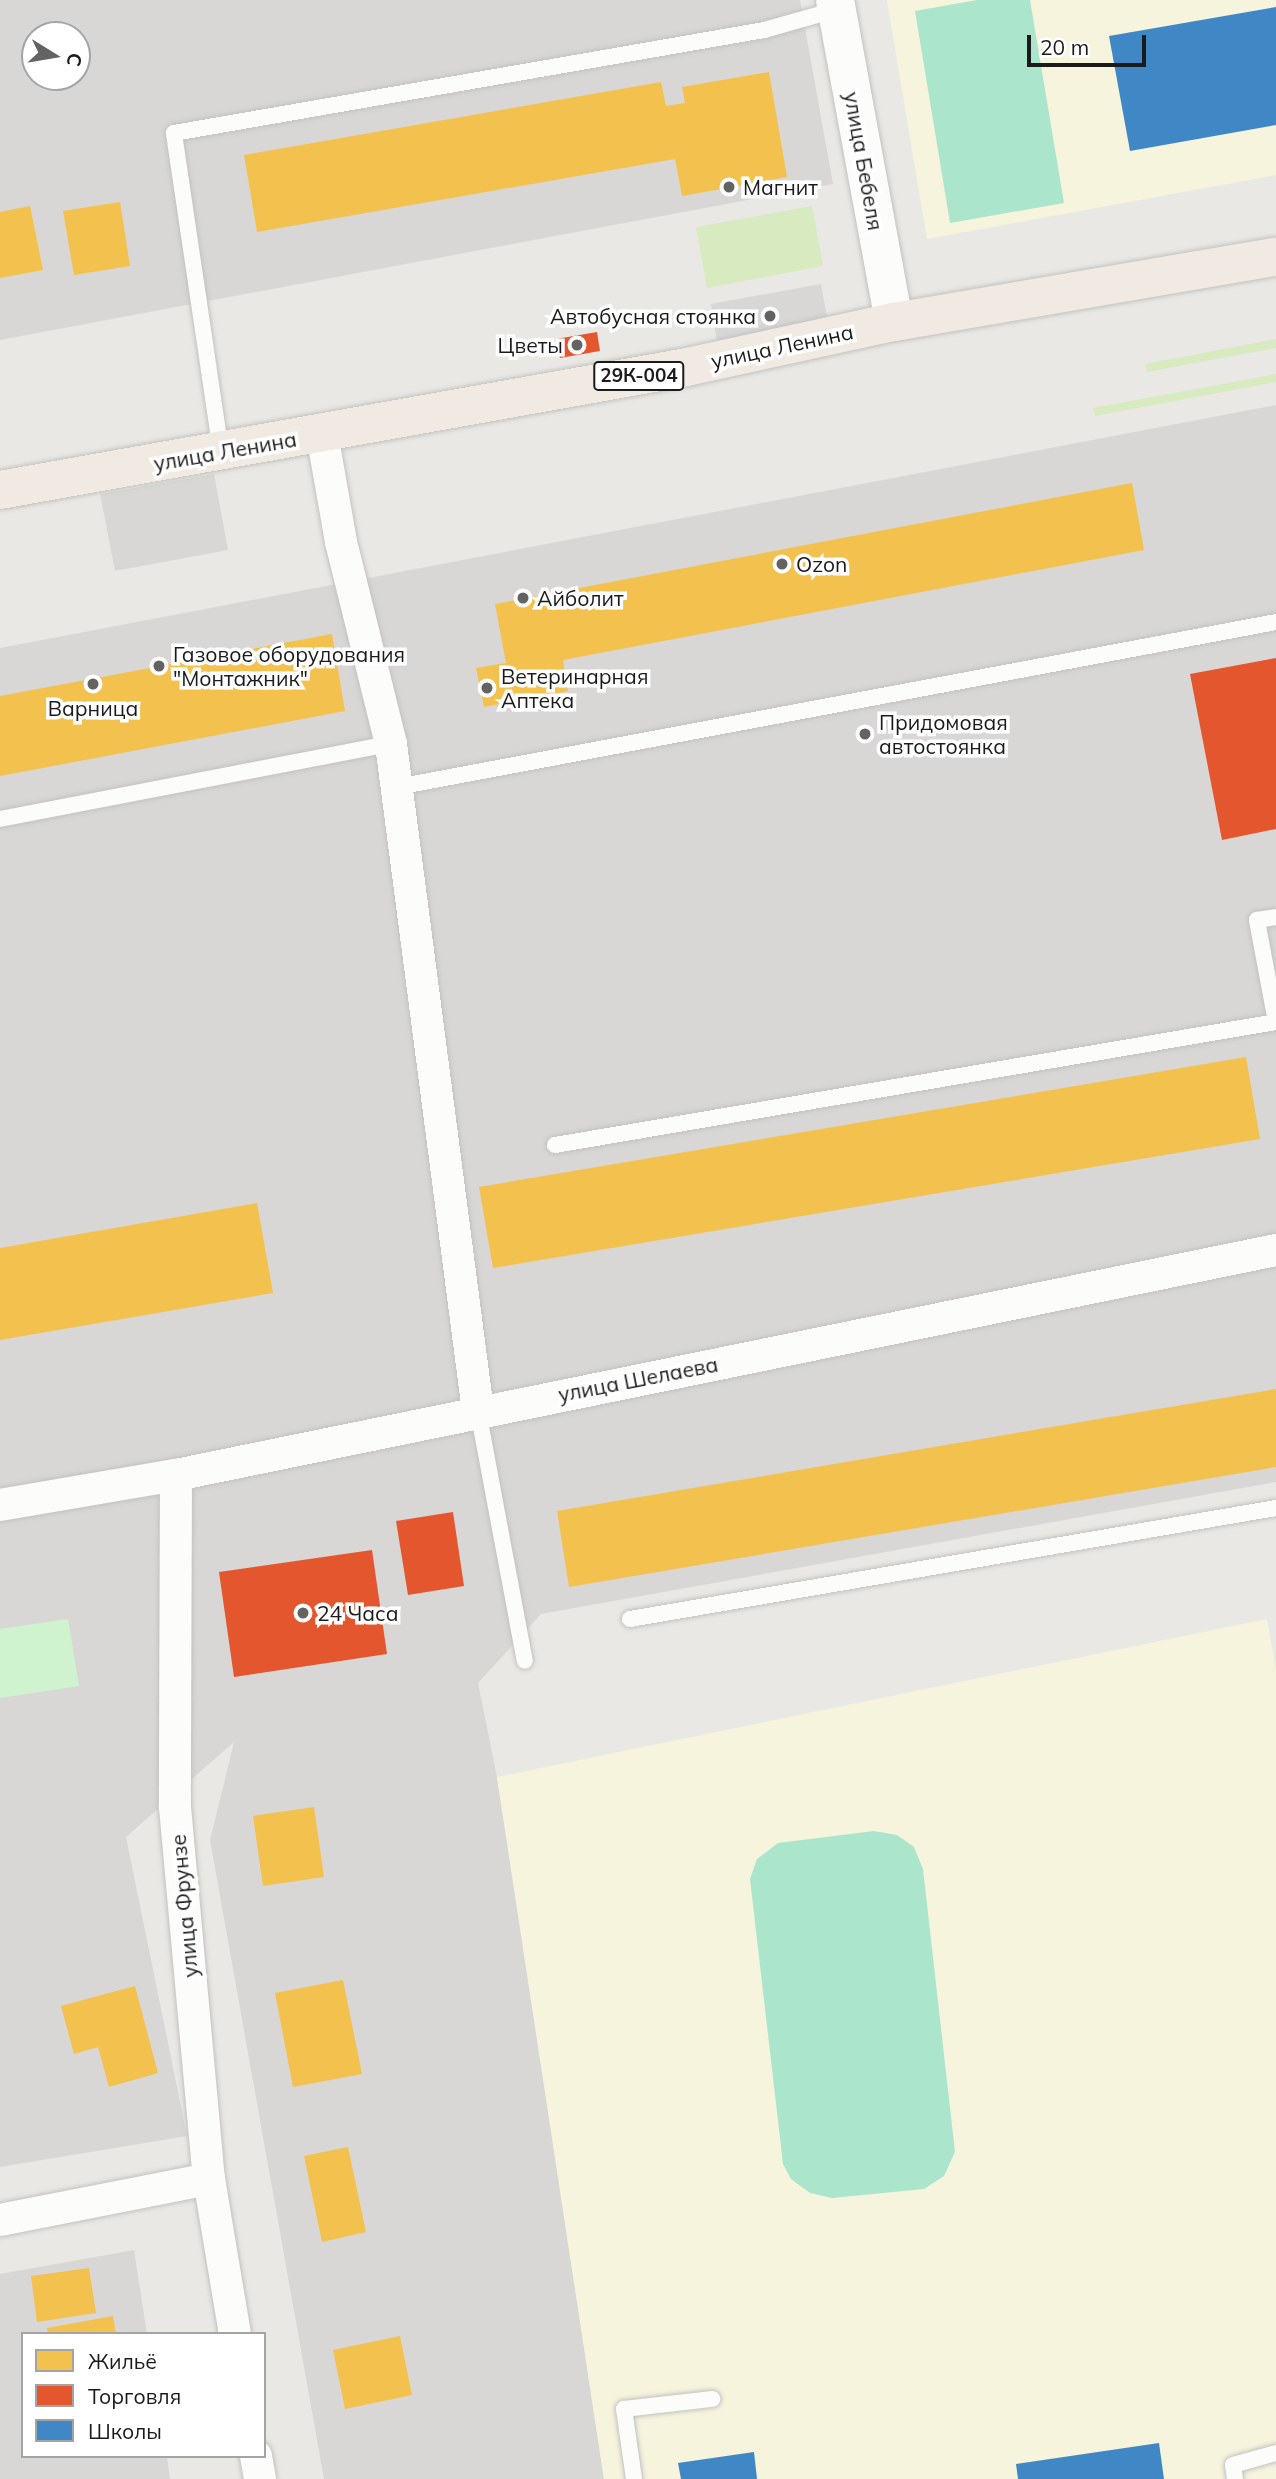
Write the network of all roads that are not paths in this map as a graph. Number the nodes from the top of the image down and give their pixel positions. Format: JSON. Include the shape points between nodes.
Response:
{"nodes":[{"id":1,"x":841,"y":3,"type":"edge"},
{"id":2,"x":1276,"y":257,"type":"edge"},
{"id":3,"x":894,"y":321,"type":"junction"},
{"id":4,"x":322,"y":434,"type":"junction"},
{"id":5,"x":221,"y":452,"type":"junction"},
{"id":6,"x":0,"y":490,"type":"edge"},
{"id":7,"x":1276,"y":622,"type":"edge"},
{"id":8,"x":391,"y":744,"type":"junction"},
{"id":9,"x":397,"y":787,"type":"junction"},
{"id":10,"x":0,"y":818,"type":"edge"},
{"id":11,"x":1276,"y":917,"type":"edge"},
{"id":12,"x":555,"y":1144,"type":"dead end"},
{"id":13,"x":1276,"y":1250,"type":"edge"},
{"id":14,"x":478,"y":1411,"type":"junction"},
{"id":15,"x":176,"y":1475,"type":"junction"},
{"id":16,"x":0,"y":1505,"type":"edge"},
{"id":17,"x":1276,"y":1508,"type":"edge"},
{"id":18,"x":630,"y":1619,"type":"dead end"},
{"id":19,"x":525,"y":1661,"type":"dead end"},
{"id":20,"x":209,"y":2179,"type":"junction"},
{"id":21,"x":0,"y":2220,"type":"edge"},
{"id":22,"x":235,"y":2332,"type":"edge"},
{"id":23,"x":712,"y":2399,"type":"dead end"},
{"id":24,"x":1276,"y":2453,"type":"edge"},
{"id":25,"x":256,"y":2458,"type":"edge"},
{"id":26,"x":260,"y":2479,"type":"edge"},
{"id":27,"x":634,"y":2479,"type":"edge"},
{"id":28,"x":1235,"y":2479,"type":"edge"}],
"edges":[{"from":1,"to":3,"type":"street","name":"улица Бебеля"},
{"from":1,"to":5,"type":"lane","via":[[764,30],[174,133]]},
{"from":2,"to":3,"type":"main road","name":"улица Ленина","number":"29К-004"},
{"from":3,"to":4,"type":"main road","name":"улица Ленина","number":"29К-004","via":[[687,367]]},
{"from":4,"to":5,"type":"main road","name":"улица Ленина","number":"29К-004"},
{"from":4,"to":8,"type":"street","via":[[341,542]]},
{"from":5,"to":6,"type":"main road","name":"улица Ленина","number":"29К-004"},
{"from":7,"to":9,"type":"lane"},
{"from":8,"to":9,"type":"street"},
{"from":8,"to":10,"type":"lane"},
{"from":9,"to":14,"type":"street"},
{"from":11,"to":12,"type":"lane","via":[[1257,920],[1276,1022]]},
{"from":13,"to":14,"type":"street","name":"улица Шелаева"},
{"from":14,"to":15,"type":"street","name":"улица Шелаева"},
{"from":14,"to":19,"type":"lane"},
{"from":15,"to":16,"type":"street","name":"улица Шелаева"},
{"from":15,"to":20,"type":"street","name":"улица Фрунзе","via":[[175,1807]]},
{"from":17,"to":18,"type":"lane"},
{"from":20,"to":21,"type":"street"},
{"from":20,"to":22,"type":"street","name":"улица Фрунзе"},
{"from":23,"to":27,"type":"lane","via":[[624,2409]]},
{"from":24,"to":28,"type":"lane","via":[[1233,2465]]},
{"from":25,"to":26,"type":"street"}]}
